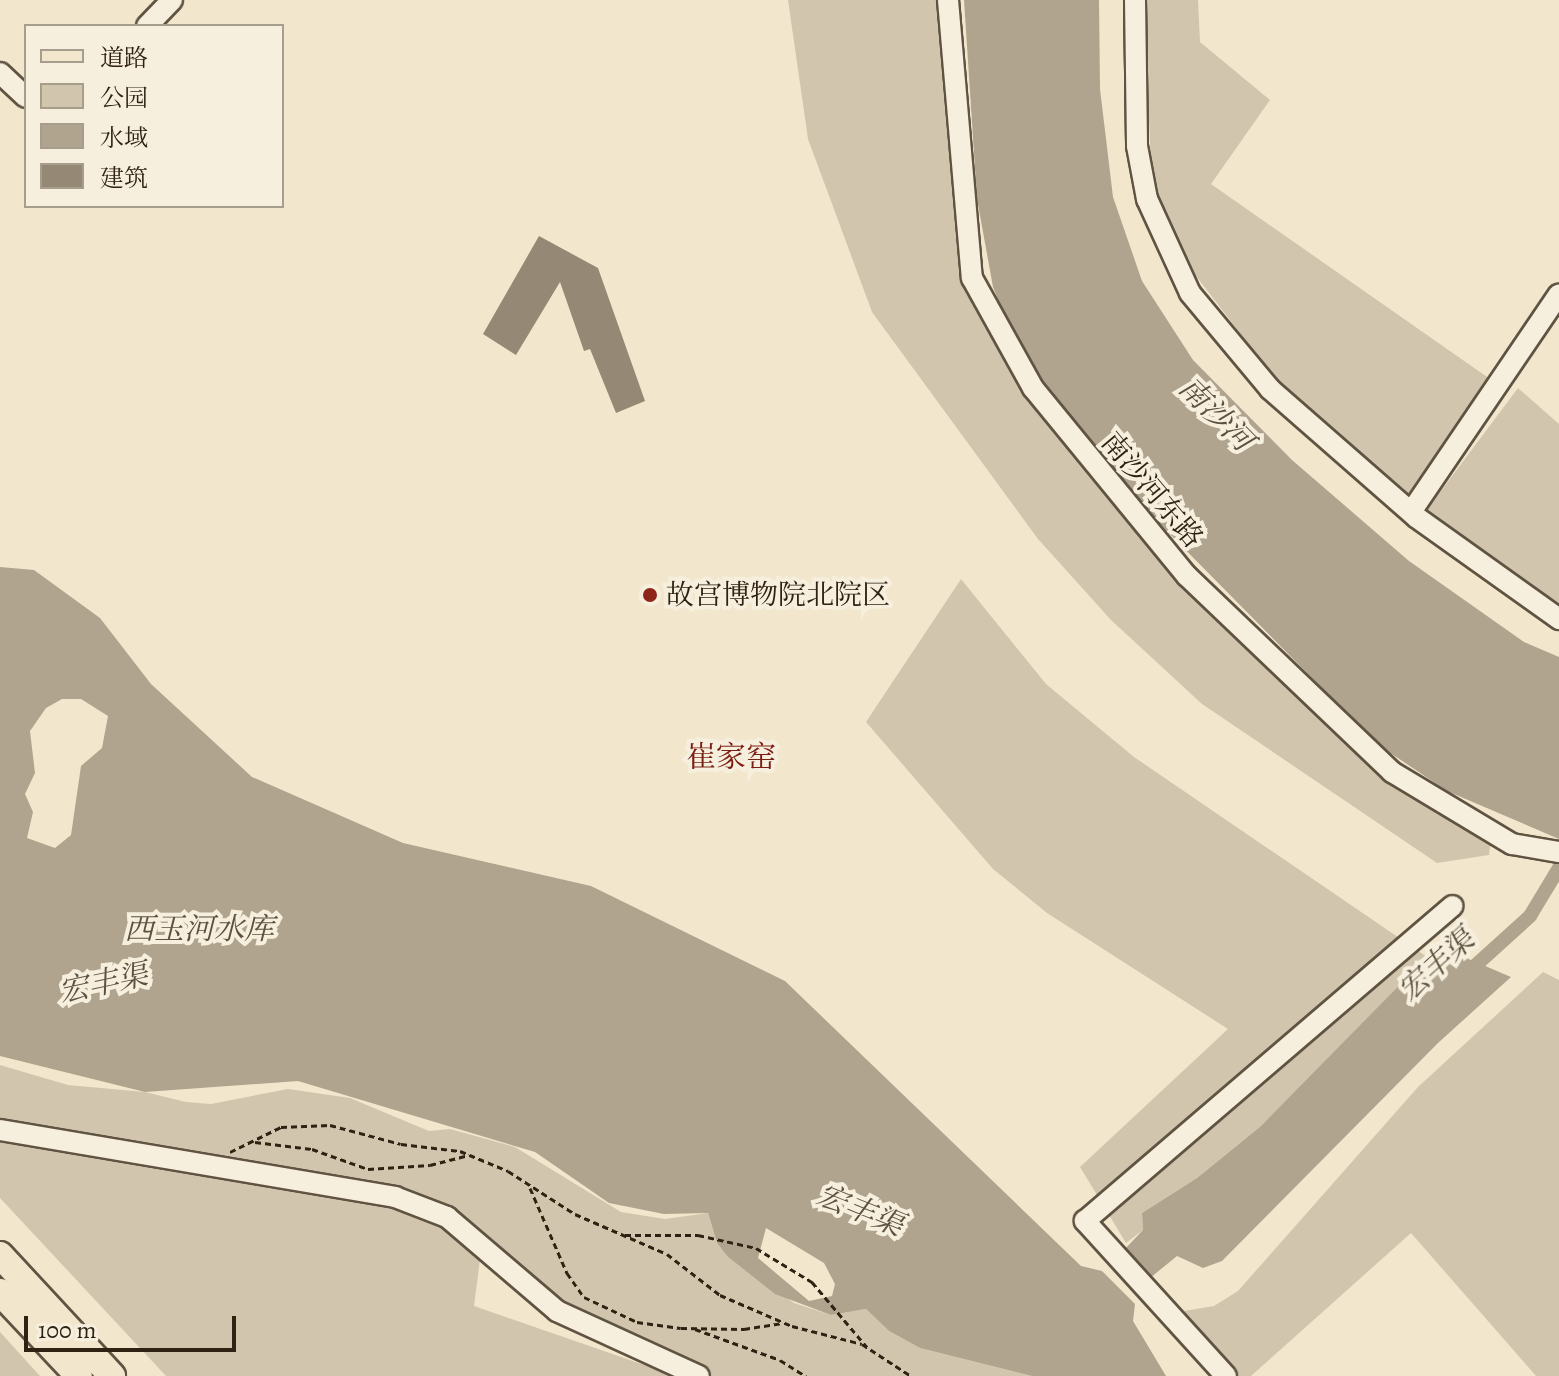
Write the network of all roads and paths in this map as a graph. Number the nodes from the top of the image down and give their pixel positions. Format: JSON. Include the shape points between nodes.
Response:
{"nodes":[{"id":1,"x":172,"y":0,"type":"edge"},
{"id":2,"x":948,"y":0,"type":"edge"},
{"id":3,"x":1135,"y":0,"type":"edge"},
{"id":4,"x":149,"y":24,"type":"edge"},
{"id":5,"x":0,"y":73,"type":"edge"},
{"id":6,"x":24,"y":95,"type":"edge"},
{"id":7,"x":1559,"y":294,"type":"edge"},
{"id":8,"x":1411,"y":512,"type":"junction"},
{"id":9,"x":1559,"y":619,"type":"edge"},
{"id":10,"x":1559,"y":852,"type":"edge"},
{"id":11,"x":1452,"y":906,"type":"dead end"},
{"id":12,"x":0,"y":1130,"type":"edge"},
{"id":13,"x":251,"y":1142,"type":"junction"},
{"id":14,"x":469,"y":1155,"type":"junction"},
{"id":15,"x":201,"y":1166,"type":"junction"},
{"id":16,"x":529,"y":1184,"type":"junction"},
{"id":17,"x":621,"y":1235,"type":"junction"},
{"id":18,"x":5,"y":1269,"type":"edge"},
{"id":19,"x":0,"y":1292,"type":"edge"},
{"id":20,"x":784,"y":1323,"type":"junction"},
{"id":21,"x":692,"y":1328,"type":"junction"},
{"id":22,"x":871,"y":1351,"type":"junction"},
{"id":23,"x":79,"y":1376,"type":"edge"},
{"id":24,"x":112,"y":1376,"type":"edge"},
{"id":25,"x":699,"y":1376,"type":"edge"},
{"id":26,"x":806,"y":1376,"type":"edge"},
{"id":27,"x":911,"y":1376,"type":"edge"},
{"id":28,"x":1226,"y":1376,"type":"edge"}],
"edges":[{"from":1,"to":4,"type":"street"},
{"from":2,"to":10,"type":"street","name":"南沙河东路","via":[[972,278],[1033,388],[1187,576],[1392,772],[1512,844]]},
{"from":3,"to":8,"type":"street","via":[[1137,146],[1147,199],[1190,293],[1270,389]]},
{"from":5,"to":6,"type":"street"},
{"from":7,"to":8,"type":"street"},
{"from":8,"to":9,"type":"street","via":[[1516,593]]},
{"from":11,"to":28,"type":"street","via":[[1085,1221]]},
{"from":12,"to":15,"type":"street","via":[[70,1138]]},
{"from":13,"to":14,"type":"path","via":[[312,1149],[368,1169],[430,1165]]},
{"from":13,"to":14,"type":"path","via":[[281,1127],[330,1125]]},
{"from":13,"to":15,"type":"path"},
{"from":14,"to":16,"type":"path"},
{"from":15,"to":25,"type":"street","via":[[395,1197],[447,1217],[557,1311]]},
{"from":16,"to":17,"type":"path"},
{"from":16,"to":21,"type":"path","via":[[567,1273],[584,1297],[637,1322]]},
{"from":17,"to":20,"type":"path","via":[[667,1254],[720,1295]]},
{"from":17,"to":22,"type":"path","via":[[698,1235],[733,1240],[769,1254],[794,1267]]},
{"from":18,"to":24,"type":"main road"},
{"from":19,"to":23,"type":"main road"},
{"from":20,"to":21,"type":"path"},
{"from":20,"to":22,"type":"path","via":[[830,1333]]},
{"from":21,"to":26,"type":"path","via":[[780,1360]]},
{"from":22,"to":27,"type":"path"}]}
